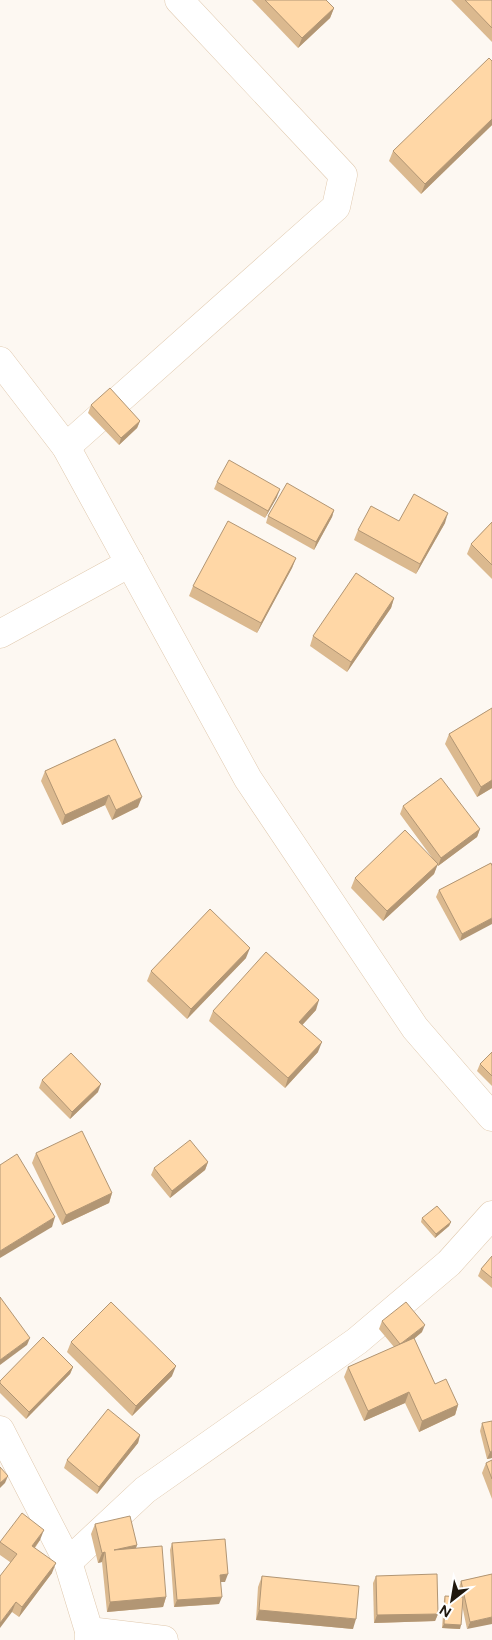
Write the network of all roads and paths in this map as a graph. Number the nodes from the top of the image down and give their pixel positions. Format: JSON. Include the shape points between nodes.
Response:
{"nodes":[{"id":1,"x":179,"y":0,"type":"edge"},
{"id":2,"x":0,"y":361,"type":"edge"},
{"id":3,"x":66,"y":447,"type":"junction"},
{"id":4,"x":130,"y":562,"type":"junction"},
{"id":5,"x":0,"y":634,"type":"edge"},
{"id":6,"x":492,"y":1117,"type":"edge"},
{"id":7,"x":492,"y":1215,"type":"edge"},
{"id":8,"x":0,"y":1430,"type":"edge"},
{"id":9,"x":68,"y":1562,"type":"junction"},
{"id":10,"x":86,"y":1637,"type":"edge"},
{"id":11,"x":164,"y":1640,"type":"edge"}],
"edges":[{"from":1,"to":3,"type":"street","via":[[343,175],[336,207]]},
{"from":2,"to":3,"type":"street"},
{"from":3,"to":4,"type":"street"},
{"from":4,"to":5,"type":"street"},
{"from":4,"to":6,"type":"street","via":[[248,779],[415,1028]]},
{"from":7,"to":9,"type":"street","via":[[449,1263],[357,1341],[145,1490]]},
{"from":8,"to":9,"type":"street"},
{"from":9,"to":10,"type":"street"},
{"from":10,"to":11,"type":"street"}]}
